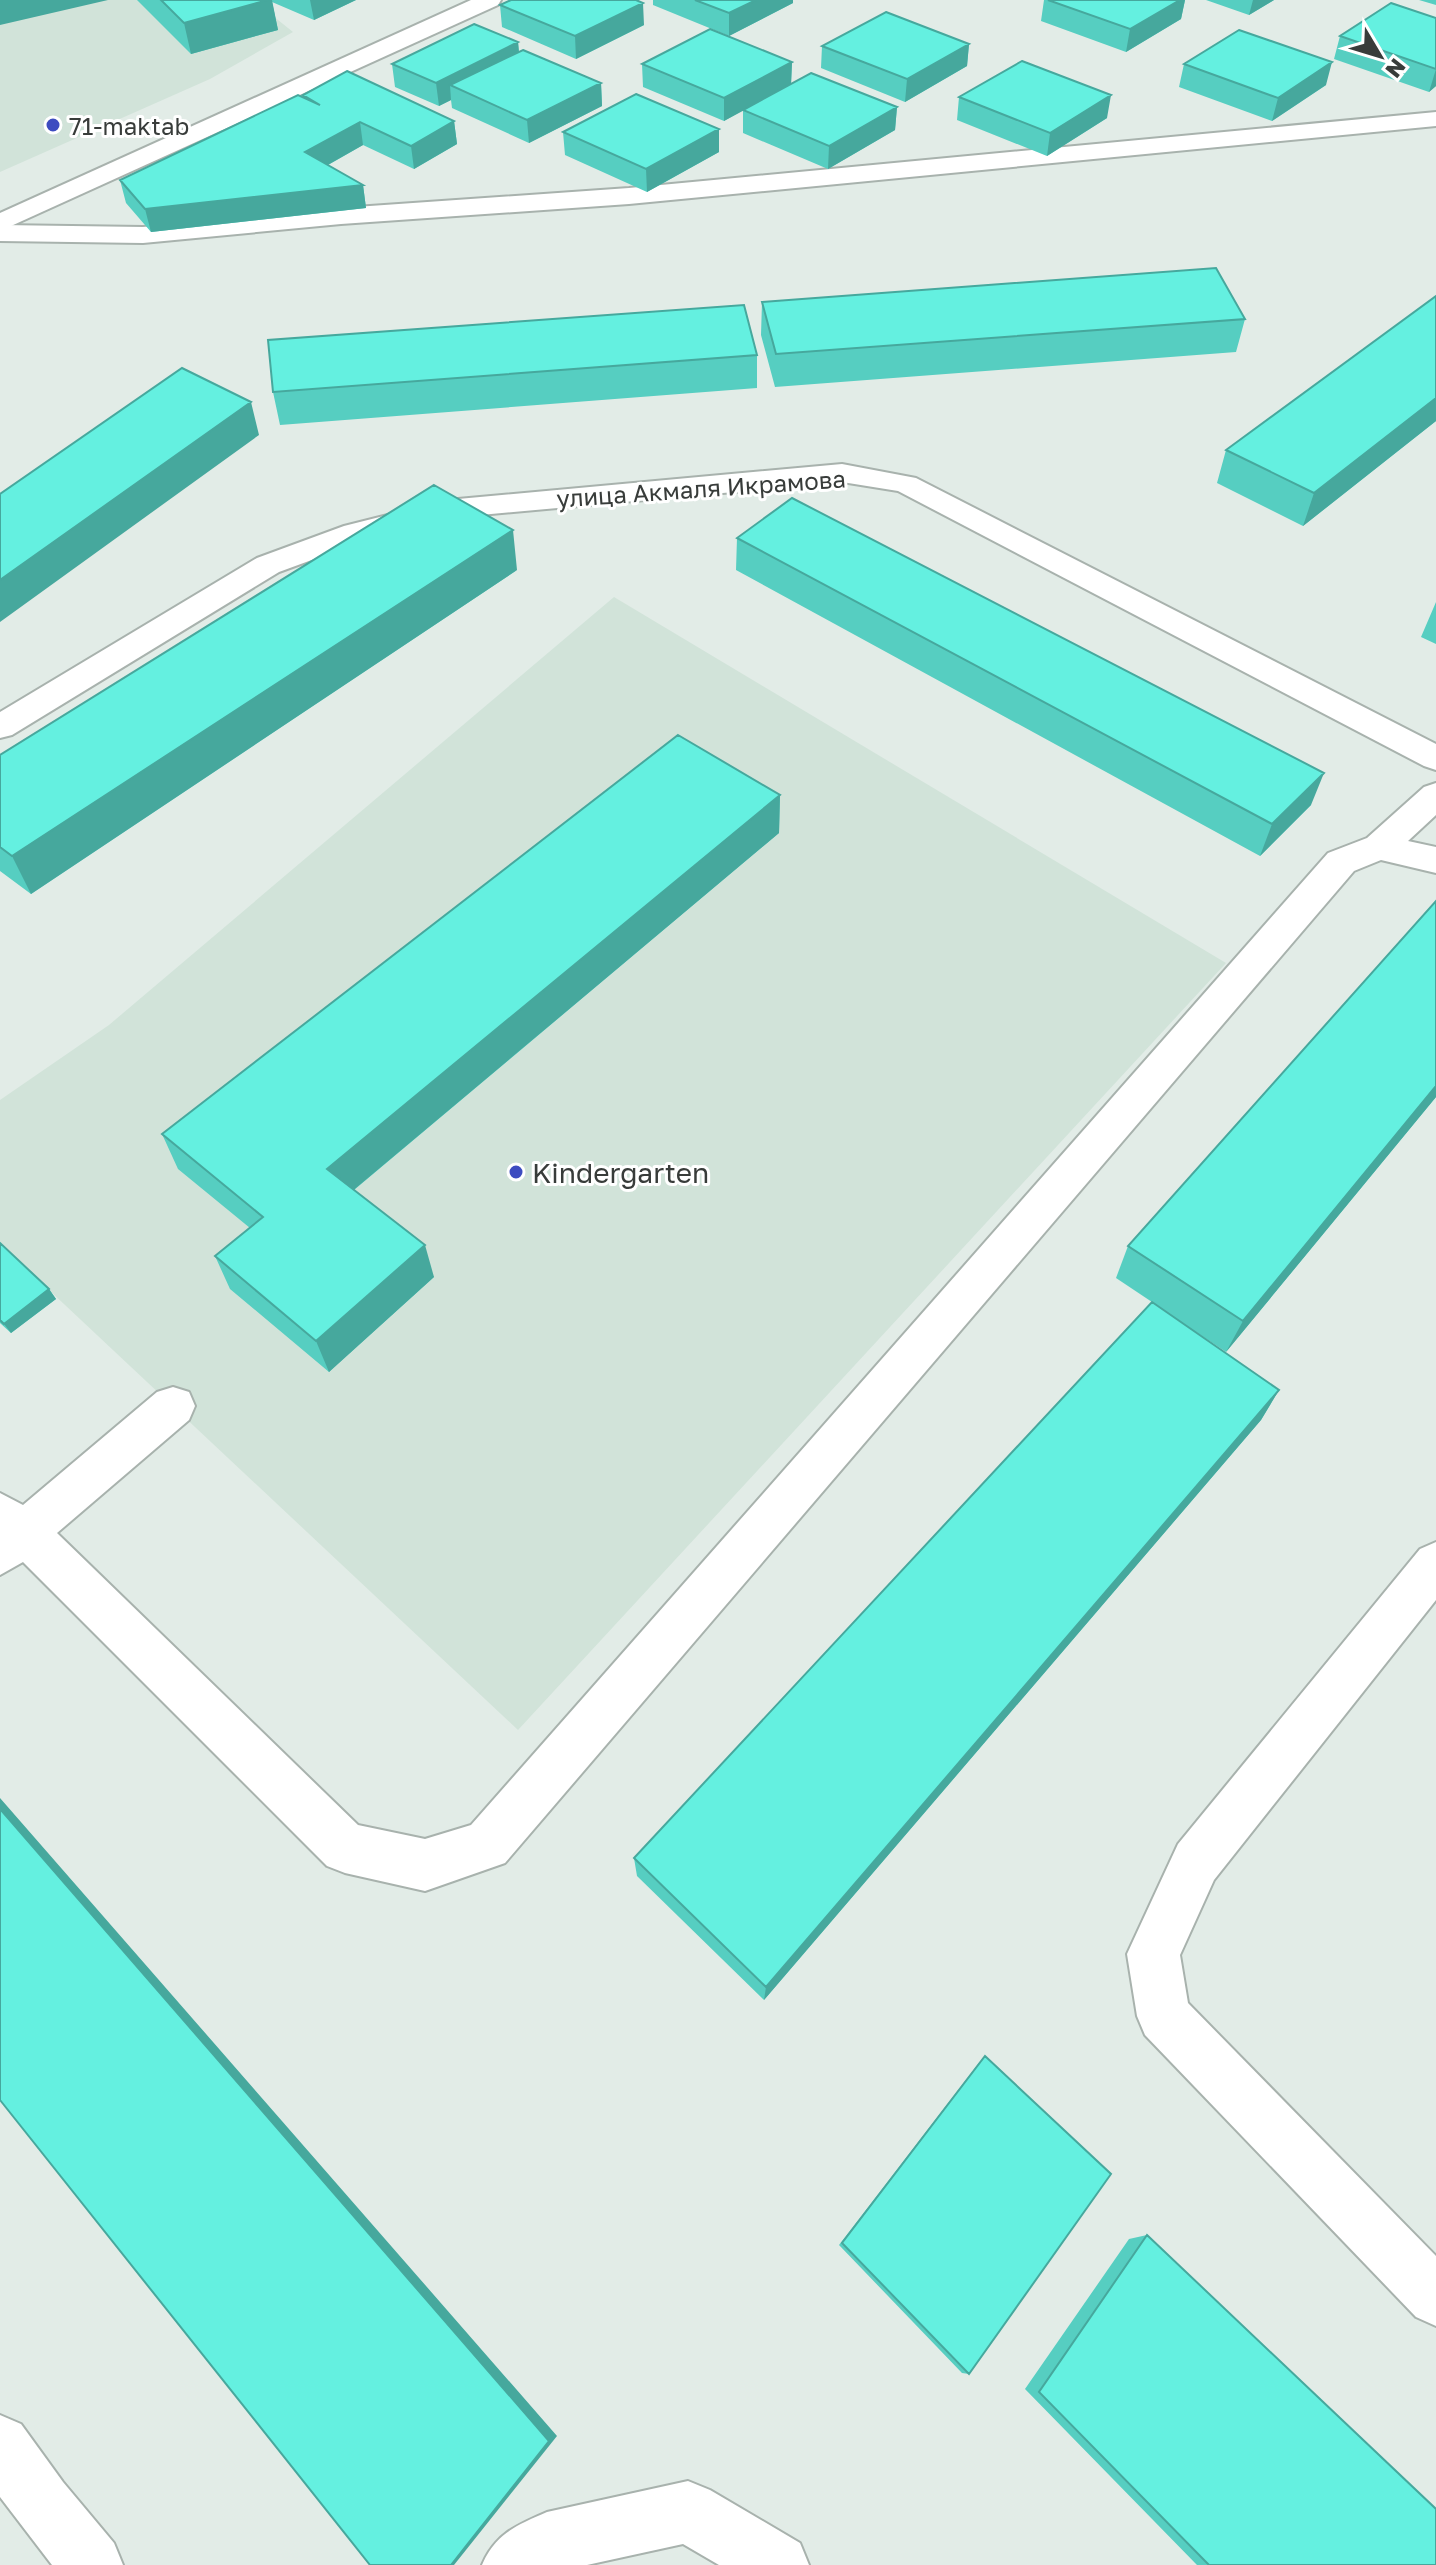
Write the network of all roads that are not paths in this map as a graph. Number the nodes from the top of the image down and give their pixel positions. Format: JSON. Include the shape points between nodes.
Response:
{"nodes":[{"id":1,"x":490,"y":0,"type":"edge"},
{"id":2,"x":1436,"y":119,"type":"edge"},
{"id":3,"x":0,"y":223,"type":"edge"},
{"id":4,"x":0,"y":233,"type":"edge"},
{"id":5,"x":0,"y":727,"type":"edge"},
{"id":6,"x":1436,"y":758,"type":"edge"},
{"id":7,"x":1436,"y":795,"type":"edge"},
{"id":8,"x":1379,"y":847,"type":"junction"},
{"id":9,"x":1436,"y":860,"type":"edge"},
{"id":10,"x":173,"y":1406,"type":"dead end"},
{"id":11,"x":8,"y":1533,"type":"edge"},
{"id":12,"x":1436,"y":1564,"type":"edge"},
{"id":13,"x":1436,"y":2297,"type":"edge"},
{"id":14,"x":0,"y":2445,"type":"edge"},
{"id":15,"x":92,"y":2565,"type":"edge"},
{"id":16,"x":513,"y":2565,"type":"edge"},
{"id":17,"x":778,"y":2565,"type":"edge"}],
"edges":[{"from":1,"to":3,"type":"street"},
{"from":2,"to":4,"type":"street","via":[[629,196],[143,235]]},
{"from":5,"to":6,"type":"lane","name":"улица Акмаля Икрамова","via":[[268,565],[355,533],[447,509],[842,473],[906,484]]},
{"from":7,"to":8,"type":"lane"},
{"from":8,"to":9,"type":"lane"},
{"from":8,"to":11,"type":"lane","via":[[1341,862],[487,1845],[425,1865],[345,1848]]},
{"from":10,"to":11,"type":"lane"},
{"from":12,"to":13,"type":"lane","via":[[1196,1862],[1153,1954],[1164,2016]]},
{"from":14,"to":15,"type":"lane"},
{"from":16,"to":17,"type":"lane","via":[[547,2543],[688,2512]]}]}
